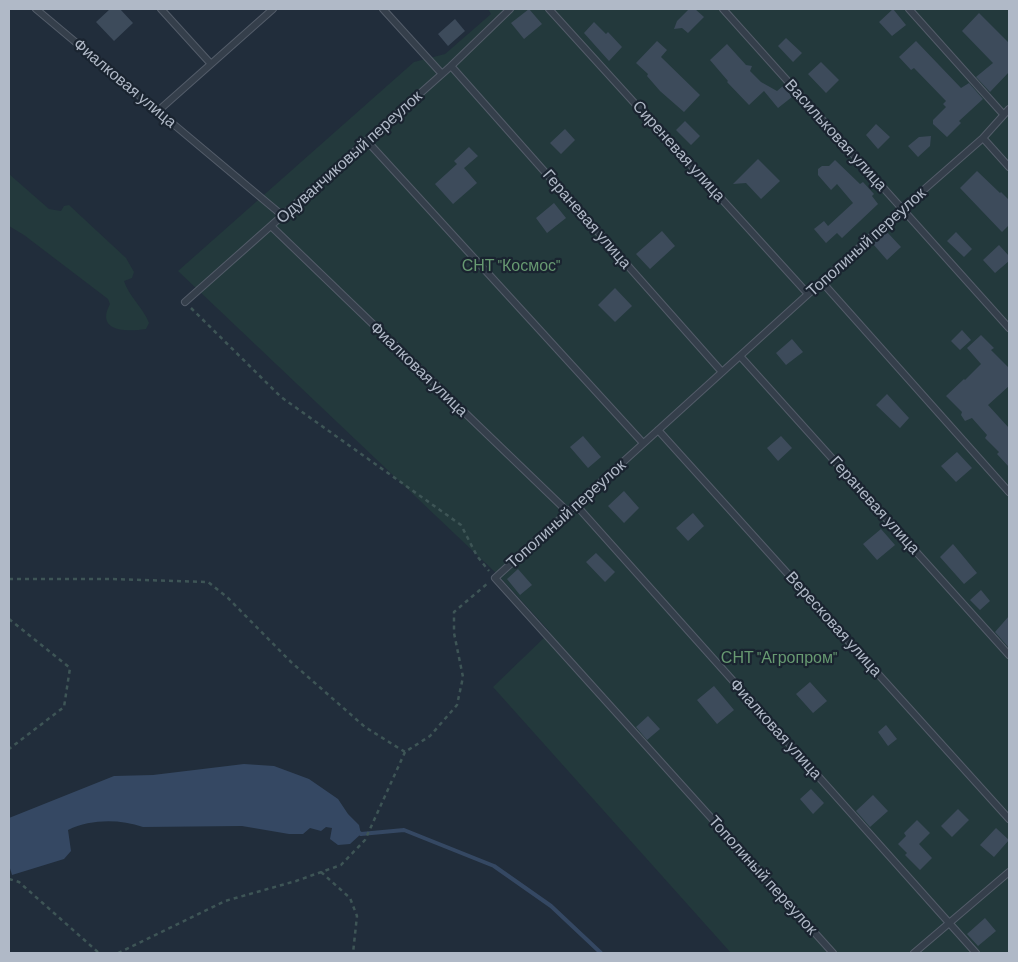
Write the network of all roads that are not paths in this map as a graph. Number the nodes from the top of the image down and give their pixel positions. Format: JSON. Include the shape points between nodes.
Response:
{"nodes":[{"id":1,"x":36,"y":9,"type":"edge"},
{"id":2,"x":161,"y":9,"type":"edge"},
{"id":3,"x":273,"y":9,"type":"edge"},
{"id":4,"x":383,"y":9,"type":"edge"},
{"id":5,"x":510,"y":9,"type":"edge"},
{"id":6,"x":549,"y":9,"type":"edge"},
{"id":7,"x":723,"y":9,"type":"edge"},
{"id":8,"x":908,"y":9,"type":"edge"},
{"id":9,"x":211,"y":64,"type":"junction"},
{"id":10,"x":451,"y":66,"type":"junction"},
{"id":11,"x":442,"y":74,"type":"junction"},
{"id":12,"x":1009,"y":109,"type":"edge"},
{"id":13,"x":158,"y":110,"type":"junction"},
{"id":14,"x":1003,"y":114,"type":"junction"},
{"id":15,"x":983,"y":138,"type":"junction"},
{"id":16,"x":367,"y":141,"type":"junction"},
{"id":17,"x":1009,"y":167,"type":"edge"},
{"id":18,"x":903,"y":208,"type":"junction"},
{"id":19,"x":283,"y":216,"type":"junction"},
{"id":20,"x":271,"y":226,"type":"junction"},
{"id":21,"x":822,"y":282,"type":"junction"},
{"id":22,"x":808,"y":294,"type":"junction"},
{"id":23,"x":185,"y":302,"type":"road end"},
{"id":24,"x":1009,"y":328,"type":"edge"},
{"id":25,"x":740,"y":356,"type":"junction"},
{"id":26,"x":722,"y":372,"type":"junction"},
{"id":27,"x":658,"y":430,"type":"junction"},
{"id":28,"x":643,"y":444,"type":"junction"},
{"id":29,"x":1009,"y":492,"type":"edge"},
{"id":30,"x":576,"y":504,"type":"junction"},
{"id":31,"x":568,"y":512,"type":"junction"},
{"id":32,"x":1009,"y":655,"type":"edge"},
{"id":33,"x":1009,"y":819,"type":"edge"},
{"id":34,"x":1009,"y":872,"type":"edge"},
{"id":35,"x":949,"y":922,"type":"junction"},
{"id":36,"x":833,"y":953,"type":"edge"},
{"id":37,"x":914,"y":953,"type":"edge"},
{"id":38,"x":976,"y":953,"type":"edge"}],
"edges":[{"from":1,"to":13,"type":"lane","name":"Фиалковая улица"},
{"from":2,"to":9,"type":"lane"},
{"from":3,"to":9,"type":"lane"},
{"from":4,"to":11,"type":"lane"},
{"from":5,"to":10,"type":"lane","name":"Одуванчиковый переулок"},
{"from":6,"to":22,"type":"lane","name":"Сиреневая улица"},
{"from":7,"to":18,"type":"lane","name":"Васильковая улица"},
{"from":8,"to":14,"type":"lane"},
{"from":9,"to":13,"type":"lane"},
{"from":10,"to":11,"type":"lane","name":"Одуванчиковый переулок"},
{"from":10,"to":26,"type":"lane","name":"Гераневая улица"},
{"from":11,"to":16,"type":"lane","name":"Одуванчиковый переулок"},
{"from":12,"to":14,"type":"lane","name":"Тополиный переулок"},
{"from":13,"to":19,"type":"lane","name":"Фиалковая улица"},
{"from":14,"to":15,"type":"lane","name":"Тополиный переулок"},
{"from":15,"to":17,"type":"lane"},
{"from":15,"to":18,"type":"lane","name":"Тополиный переулок"},
{"from":16,"to":19,"type":"lane","name":"Одуванчиковый переулок"},
{"from":16,"to":28,"type":"lane"},
{"from":18,"to":21,"type":"lane","name":"Тополиный переулок"},
{"from":18,"to":24,"type":"lane","name":"Васильковая улица"},
{"from":19,"to":20,"type":"lane","name":"Одуванчиковый переулок"},
{"from":20,"to":23,"type":"lane","name":"Одуванчиковый переулок"},
{"from":20,"to":31,"type":"lane","name":"Фиалковая улица"},
{"from":21,"to":22,"type":"lane","name":"Тополиный переулок"},
{"from":21,"to":29,"type":"lane"},
{"from":22,"to":25,"type":"lane","name":"Тополиный переулок"},
{"from":25,"to":26,"type":"lane","name":"Тополиный переулок"},
{"from":25,"to":32,"type":"lane","name":"Гераневая улица"},
{"from":26,"to":27,"type":"lane","name":"Тополиный переулок"},
{"from":27,"to":28,"type":"lane","name":"Тополиный переулок"},
{"from":27,"to":33,"type":"lane","name":"Вересковая улица"},
{"from":28,"to":30,"type":"lane","name":"Тополиный переулок"},
{"from":30,"to":31,"type":"lane","name":"Тополиный переулок"},
{"from":30,"to":35,"type":"lane","name":"Фиалковая улица"},
{"from":31,"to":36,"type":"lane","name":"Тополиный переулок","via":[[495,578]]},
{"from":34,"to":35,"type":"lane"},
{"from":35,"to":37,"type":"lane"},
{"from":35,"to":38,"type":"lane","name":"Фиалковая улица"}]}
